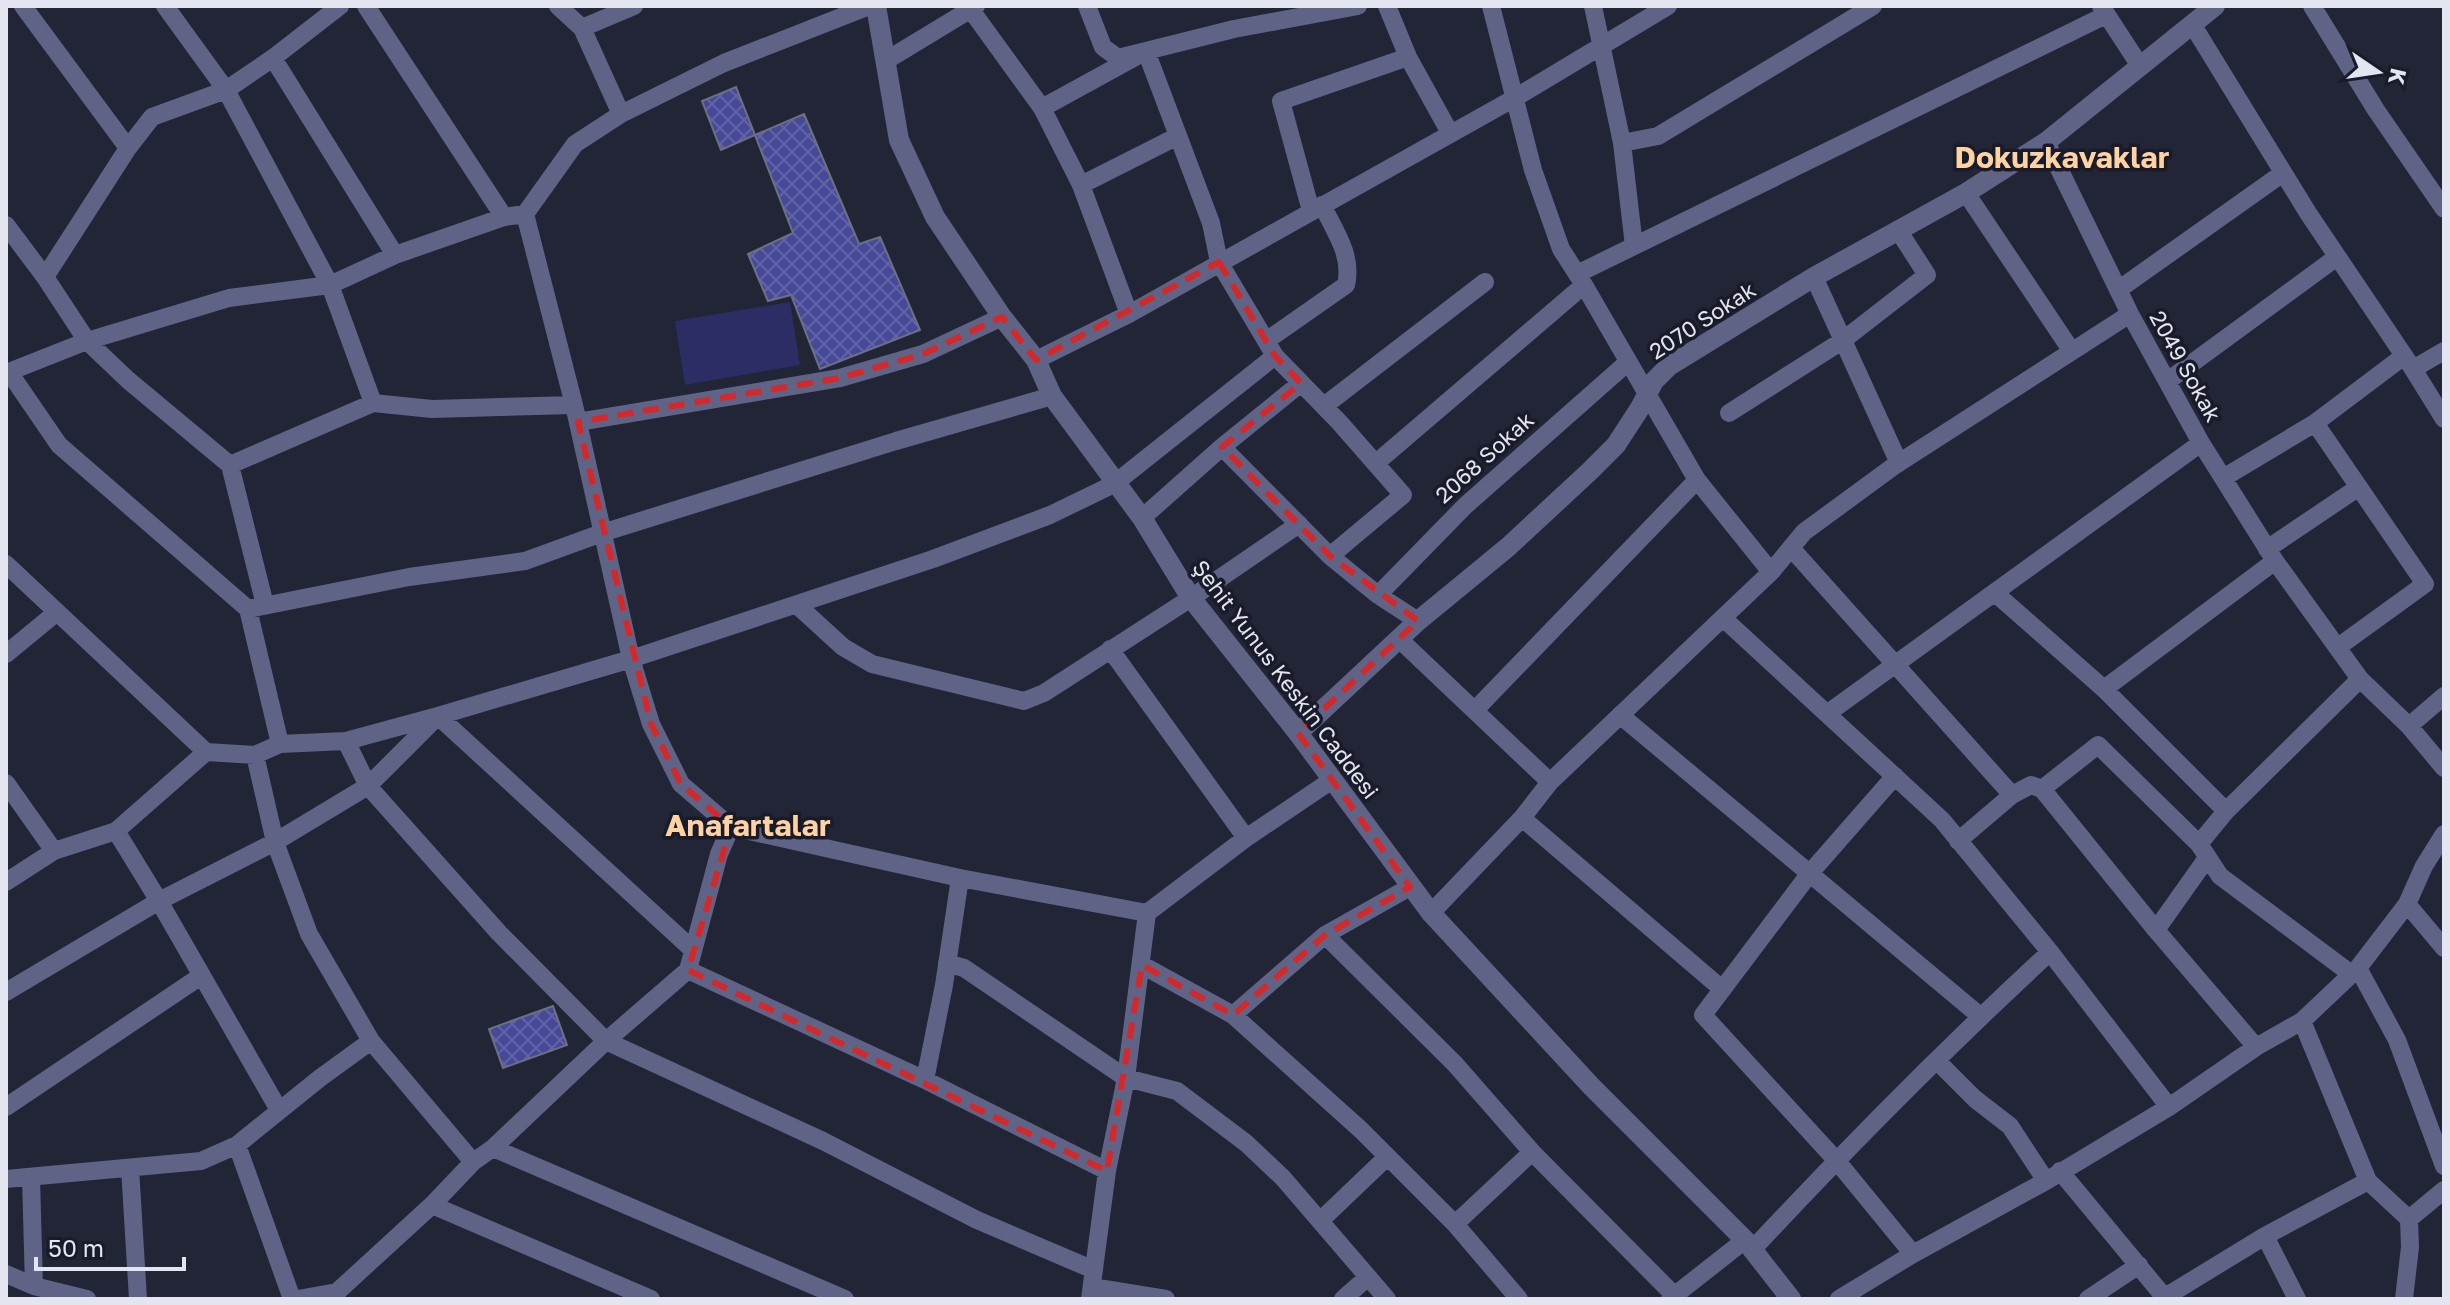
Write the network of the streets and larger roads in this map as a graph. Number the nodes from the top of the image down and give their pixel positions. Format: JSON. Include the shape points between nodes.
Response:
{"nodes":[{"id":1,"x":23,"y":6,"type":"edge"},
{"id":2,"x":165,"y":6,"type":"edge"},
{"id":3,"x":340,"y":6,"type":"edge"},
{"id":4,"x":366,"y":6,"type":"edge"},
{"id":5,"x":558,"y":6,"type":"edge"},
{"id":6,"x":634,"y":6,"type":"edge"},
{"id":7,"x":869,"y":6,"type":"edge"},
{"id":8,"x":876,"y":6,"type":"edge"},
{"id":9,"x":1087,"y":6,"type":"edge"},
{"id":10,"x":1358,"y":6,"type":"edge"},
{"id":11,"x":1387,"y":6,"type":"edge"},
{"id":12,"x":1491,"y":6,"type":"edge"},
{"id":13,"x":1593,"y":6,"type":"edge"},
{"id":14,"x":1668,"y":6,"type":"edge"},
{"id":15,"x":1873,"y":6,"type":"edge"},
{"id":16,"x":2215,"y":6,"type":"edge"},
{"id":17,"x":2312,"y":6,"type":"edge"},
{"id":18,"x":973,"y":8,"type":"edge"},
{"id":19,"x":1315,"y":10,"type":"edge"},
{"id":20,"x":2104,"y":11,"type":"edge"},
{"id":21,"x":2192,"y":24,"type":"junction"},
{"id":22,"x":582,"y":28,"type":"junction"},
{"id":23,"x":1603,"y":45,"type":"junction"},
{"id":24,"x":1146,"y":51,"type":"junction"},
{"id":25,"x":1408,"y":57,"type":"junction"},
{"id":26,"x":273,"y":58,"type":"junction"},
{"id":27,"x":887,"y":60,"type":"junction"},
{"id":28,"x":2140,"y":66,"type":"junction"},
{"id":29,"x":226,"y":90,"type":"junction"},
{"id":30,"x":1513,"y":99,"type":"junction"},
{"id":31,"x":1042,"y":108,"type":"junction"},
{"id":32,"x":621,"y":114,"type":"junction"},
{"id":33,"x":1450,"y":133,"type":"junction"},
{"id":34,"x":1178,"y":136,"type":"junction"},
{"id":35,"x":2046,"y":142,"type":"junction"},
{"id":36,"x":1622,"y":143,"type":"junction"},
{"id":37,"x":128,"y":148,"type":"junction"},
{"id":38,"x":2283,"y":173,"type":"junction"},
{"id":39,"x":1081,"y":185,"type":"junction"},
{"id":40,"x":1966,"y":193,"type":"junction"},
{"id":41,"x":1316,"y":208,"type":"junction"},
{"id":42,"x":2444,"y":209,"type":"edge"},
{"id":43,"x":525,"y":214,"type":"junction"},
{"id":44,"x":504,"y":217,"type":"junction"},
{"id":45,"x":6,"y":225,"type":"edge"},
{"id":46,"x":1898,"y":230,"type":"junction"},
{"id":47,"x":1634,"y":246,"type":"junction"},
{"id":48,"x":395,"y":255,"type":"junction"},
{"id":49,"x":2337,"y":257,"type":"junction"},
{"id":50,"x":1219,"y":262,"type":"junction"},
{"id":51,"x":45,"y":277,"type":"junction"},
{"id":52,"x":1814,"y":277,"type":"junction"},
{"id":53,"x":1580,"y":279,"type":"junction"},
{"id":54,"x":1485,"y":282,"type":"dead end"},
{"id":55,"x":330,"y":285,"type":"junction"},
{"id":56,"x":2118,"y":290,"type":"junction"},
{"id":57,"x":1129,"y":314,"type":"junction"},
{"id":58,"x":2130,"y":314,"type":"junction"},
{"id":59,"x":1002,"y":317,"type":"junction"},
{"id":60,"x":87,"y":341,"type":"junction"},
{"id":61,"x":1842,"y":341,"type":"junction"},
{"id":62,"x":1271,"y":348,"type":"junction"},
{"id":63,"x":2071,"y":350,"type":"junction"},
{"id":64,"x":2444,"y":351,"type":"edge"},
{"id":65,"x":1036,"y":360,"type":"junction"},
{"id":66,"x":1628,"y":362,"type":"junction"},
{"id":67,"x":2409,"y":363,"type":"junction"},
{"id":68,"x":8,"y":373,"type":"edge"},
{"id":69,"x":2169,"y":380,"type":"junction"},
{"id":70,"x":1301,"y":383,"type":"junction"},
{"id":71,"x":1647,"y":393,"type":"junction"},
{"id":72,"x":1052,"y":396,"type":"junction"},
{"id":73,"x":373,"y":403,"type":"junction"},
{"id":74,"x":1324,"y":406,"type":"junction"},
{"id":75,"x":1729,"y":413,"type":"dead end"},
{"id":76,"x":576,"y":414,"type":"junction"},
{"id":77,"x":2444,"y":419,"type":"edge"},
{"id":78,"x":2315,"y":423,"type":"junction"},
{"id":79,"x":2201,"y":443,"type":"junction"},
{"id":80,"x":1222,"y":447,"type":"junction"},
{"id":81,"x":1376,"y":463,"type":"junction"},
{"id":82,"x":1899,"y":463,"type":"junction"},
{"id":83,"x":230,"y":465,"type":"junction"},
{"id":84,"x":2223,"y":478,"type":"junction"},
{"id":85,"x":1697,"y":480,"type":"junction"},
{"id":86,"x":1114,"y":484,"type":"junction"},
{"id":87,"x":2359,"y":487,"type":"junction"},
{"id":88,"x":1142,"y":518,"type":"junction"},
{"id":89,"x":1299,"y":524,"type":"junction"},
{"id":90,"x":602,"y":533,"type":"junction"},
{"id":91,"x":1791,"y":548,"type":"junction"},
{"id":92,"x":2271,"y":555,"type":"junction"},
{"id":93,"x":1330,"y":556,"type":"junction"},
{"id":94,"x":6,"y":564,"type":"edge"},
{"id":95,"x":1771,"y":572,"type":"junction"},
{"id":96,"x":1995,"y":593,"type":"junction"},
{"id":97,"x":1378,"y":595,"type":"junction"},
{"id":98,"x":1191,"y":598,"type":"junction"},
{"id":99,"x":797,"y":605,"type":"junction"},
{"id":100,"x":257,"y":607,"type":"junction"},
{"id":101,"x":57,"y":612,"type":"junction"},
{"id":102,"x":1723,"y":618,"type":"junction"},
{"id":103,"x":1418,"y":621,"type":"junction"},
{"id":104,"x":1399,"y":639,"type":"junction"},
{"id":105,"x":2338,"y":647,"type":"junction"},
{"id":106,"x":1110,"y":649,"type":"junction"},
{"id":107,"x":6,"y":654,"type":"edge"},
{"id":108,"x":631,"y":659,"type":"junction"},
{"id":109,"x":1894,"y":666,"type":"junction"},
{"id":110,"x":2360,"y":679,"type":"junction"},
{"id":111,"x":2104,"y":689,"type":"junction"},
{"id":112,"x":2444,"y":696,"type":"edge"},
{"id":113,"x":1475,"y":710,"type":"junction"},
{"id":114,"x":1828,"y":713,"type":"junction"},
{"id":115,"x":1620,"y":715,"type":"junction"},
{"id":116,"x":438,"y":716,"type":"junction"},
{"id":117,"x":2409,"y":726,"type":"junction"},
{"id":118,"x":1298,"y":733,"type":"junction"},
{"id":119,"x":346,"y":741,"type":"junction"},
{"id":120,"x":280,"y":744,"type":"junction"},
{"id":121,"x":206,"y":752,"type":"junction"},
{"id":122,"x":255,"y":755,"type":"junction"},
{"id":123,"x":2444,"y":768,"type":"edge"},
{"id":124,"x":1895,"y":776,"type":"junction"},
{"id":125,"x":1332,"y":780,"type":"junction"},
{"id":126,"x":1550,"y":782,"type":"junction"},
{"id":127,"x":6,"y":783,"type":"edge"},
{"id":128,"x":368,"y":786,"type":"junction"},
{"id":129,"x":2042,"y":789,"type":"junction"},
{"id":130,"x":2012,"y":795,"type":"junction"},
{"id":131,"x":2226,"y":811,"type":"junction"},
{"id":132,"x":1522,"y":818,"type":"junction"},
{"id":133,"x":731,"y":827,"type":"junction"},
{"id":134,"x":116,"y":831,"type":"junction"},
{"id":135,"x":2444,"y":834,"type":"edge"},
{"id":136,"x":1246,"y":838,"type":"junction"},
{"id":137,"x":1958,"y":841,"type":"junction"},
{"id":138,"x":275,"y":842,"type":"junction"},
{"id":139,"x":54,"y":851,"type":"junction"},
{"id":140,"x":2203,"y":851,"type":"junction"},
{"id":141,"x":1810,"y":873,"type":"junction"},
{"id":142,"x":960,"y":878,"type":"junction"},
{"id":143,"x":6,"y":882,"type":"edge"},
{"id":144,"x":1410,"y":887,"type":"junction"},
{"id":145,"x":159,"y":901,"type":"junction"},
{"id":146,"x":2407,"y":904,"type":"junction"},
{"id":147,"x":1147,"y":913,"type":"junction"},
{"id":148,"x":1431,"y":913,"type":"junction"},
{"id":149,"x":2156,"y":930,"type":"junction"},
{"id":150,"x":1325,"y":935,"type":"junction"},
{"id":151,"x":2444,"y":948,"type":"edge"},
{"id":152,"x":693,"y":950,"type":"junction"},
{"id":153,"x":2050,"y":952,"type":"junction"},
{"id":154,"x":947,"y":963,"type":"junction"},
{"id":155,"x":1142,"y":965,"type":"junction"},
{"id":156,"x":688,"y":970,"type":"junction"},
{"id":157,"x":2354,"y":971,"type":"junction"},
{"id":158,"x":201,"y":976,"type":"junction"},
{"id":159,"x":1722,"y":989,"type":"junction"},
{"id":160,"x":6,"y":992,"type":"edge"},
{"id":161,"x":1233,"y":1015,"type":"junction"},
{"id":162,"x":1980,"y":1016,"type":"junction"},
{"id":163,"x":2302,"y":1021,"type":"junction"},
{"id":164,"x":371,"y":1041,"type":"junction"},
{"id":165,"x":606,"y":1041,"type":"junction"},
{"id":166,"x":2256,"y":1047,"type":"junction"},
{"id":167,"x":1938,"y":1062,"type":"junction"},
{"id":168,"x":1126,"y":1078,"type":"junction"},
{"id":169,"x":925,"y":1080,"type":"junction"},
{"id":170,"x":6,"y":1107,"type":"edge"},
{"id":171,"x":2169,"y":1107,"type":"junction"},
{"id":172,"x":279,"y":1110,"type":"junction"},
{"id":173,"x":237,"y":1145,"type":"junction"},
{"id":174,"x":493,"y":1148,"type":"junction"},
{"id":175,"x":1532,"y":1152,"type":"junction"},
{"id":176,"x":1387,"y":1157,"type":"junction"},
{"id":177,"x":1836,"y":1160,"type":"junction"},
{"id":178,"x":473,"y":1162,"type":"junction"},
{"id":179,"x":2444,"y":1166,"type":"edge"},
{"id":180,"x":130,"y":1168,"type":"junction"},
{"id":181,"x":1107,"y":1171,"type":"junction"},
{"id":182,"x":2053,"y":1176,"type":"junction"},
{"id":183,"x":31,"y":1178,"type":"junction"},
{"id":184,"x":6,"y":1179,"type":"edge"},
{"id":185,"x":2368,"y":1181,"type":"junction"},
{"id":186,"x":2444,"y":1190,"type":"edge"},
{"id":187,"x":432,"y":1205,"type":"junction"},
{"id":188,"x":2409,"y":1219,"type":"junction"},
{"id":189,"x":1320,"y":1221,"type":"junction"},
{"id":190,"x":1455,"y":1224,"type":"junction"},
{"id":191,"x":2265,"y":1236,"type":"junction"},
{"id":192,"x":1749,"y":1245,"type":"junction"},
{"id":193,"x":1913,"y":1254,"type":"junction"},
{"id":194,"x":2139,"y":1265,"type":"junction"},
{"id":195,"x":6,"y":1274,"type":"edge"},
{"id":196,"x":1368,"y":1277,"type":"junction"},
{"id":197,"x":1092,"y":1285,"type":"edge"},
{"id":198,"x":34,"y":1286,"type":"junction"},
{"id":199,"x":341,"y":1297,"type":"edge"},
{"id":200,"x":1672,"y":1297,"type":"edge"},
{"id":201,"x":2166,"y":1298,"type":"edge"},
{"id":202,"x":87,"y":1299,"type":"edge"},
{"id":203,"x":138,"y":1299,"type":"edge"},
{"id":204,"x":292,"y":1299,"type":"edge"},
{"id":205,"x":298,"y":1299,"type":"edge"},
{"id":206,"x":651,"y":1299,"type":"edge"},
{"id":207,"x":845,"y":1299,"type":"edge"},
{"id":208,"x":1166,"y":1299,"type":"edge"},
{"id":209,"x":1343,"y":1299,"type":"edge"},
{"id":210,"x":1387,"y":1299,"type":"edge"},
{"id":211,"x":1519,"y":1299,"type":"edge"},
{"id":212,"x":1791,"y":1299,"type":"edge"},
{"id":213,"x":1839,"y":1299,"type":"edge"},
{"id":214,"x":2088,"y":1299,"type":"edge"},
{"id":215,"x":2297,"y":1299,"type":"edge"},
{"id":216,"x":2404,"y":1299,"type":"edge"}],
"edges":[{"from":1,"to":37,"type":"street"},
{"from":2,"to":29,"type":"street"},
{"from":3,"to":26,"type":"street"},
{"from":4,"to":44,"type":"street"},
{"from":5,"to":22,"type":"street"},
{"from":6,"to":22,"type":"street"},
{"from":7,"to":32,"type":"street","via":[[724,63]]},
{"from":8,"to":27,"type":"street","name":"Şehit Yunus Keskin Caddesi"},
{"from":9,"to":24,"type":"street","via":[[1103,47],[1118,58]]},
{"from":10,"to":19,"type":"street"},
{"from":11,"to":25,"type":"street"},
{"from":12,"to":30,"type":"street"},
{"from":13,"to":23,"type":"street"},
{"from":14,"to":23,"type":"street"},
{"from":15,"to":36,"type":"street","via":[[1658,136]]},
{"from":16,"to":21,"type":"street"},
{"from":17,"to":42,"type":"street"},
{"from":18,"to":27,"type":"street"},
{"from":18,"to":31,"type":"street"},
{"from":19,"to":24,"type":"street"},
{"from":20,"to":28,"type":"street"},
{"from":20,"to":47,"type":"street"},
{"from":21,"to":28,"type":"street"},
{"from":21,"to":38,"type":"street"},
{"from":22,"to":32,"type":"street"},
{"from":23,"to":30,"type":"street"},
{"from":23,"to":36,"type":"street"},
{"from":24,"to":31,"type":"street"},
{"from":24,"to":34,"type":"street"},
{"from":25,"to":33,"type":"street"},
{"from":25,"to":41,"type":"street","via":[[1281,101]]},
{"from":26,"to":29,"type":"street"},
{"from":26,"to":48,"type":"street"},
{"from":27,"to":59,"type":"street","name":"Şehit Yunus Keskin Caddesi","via":[[899,140],[935,217]]},
{"from":28,"to":35,"type":"street"},
{"from":29,"to":37,"type":"street","via":[[152,117]]},
{"from":29,"to":55,"type":"street"},
{"from":30,"to":33,"type":"street"},
{"from":30,"to":53,"type":"street","via":[[1556,236]]},
{"from":31,"to":39,"type":"street"},
{"from":32,"to":43,"type":"street","via":[[575,144]]},
{"from":33,"to":41,"type":"street"},
{"from":34,"to":39,"type":"street"},
{"from":34,"to":50,"type":"street","via":[[1211,223]]},
{"from":35,"to":40,"type":"street","name":"2070 Sokak"},
{"from":35,"to":56,"type":"street","name":"2049 Sokak"},
{"from":36,"to":47,"type":"street"},
{"from":37,"to":51,"type":"street"},
{"from":38,"to":49,"type":"street"},
{"from":38,"to":56,"type":"street"},
{"from":39,"to":57,"type":"street"},
{"from":40,"to":46,"type":"street","name":"2070 Sokak"},
{"from":40,"to":63,"type":"street"},
{"from":41,"to":50,"type":"street"},
{"from":41,"to":62,"type":"street","via":[[1346,254],[1346,285]]},
{"from":43,"to":44,"type":"street"},
{"from":43,"to":76,"type":"street"},
{"from":44,"to":48,"type":"street"},
{"from":45,"to":51,"type":"street"},
{"from":46,"to":52,"type":"street","name":"2070 Sokak"},
{"from":46,"to":61,"type":"street","via":[[1927,275]]},
{"from":47,"to":53,"type":"street"},
{"from":48,"to":55,"type":"street"},
{"from":49,"to":67,"type":"street"},
{"from":49,"to":69,"type":"street"},
{"from":50,"to":57,"type":"street"},
{"from":50,"to":62,"type":"street"},
{"from":51,"to":60,"type":"street"},
{"from":52,"to":61,"type":"street"},
{"from":52,"to":71,"type":"street","name":"2070 Sokak","via":[[1669,366]]},
{"from":53,"to":66,"type":"street"},
{"from":53,"to":81,"type":"street"},
{"from":54,"to":74,"type":"street"},
{"from":55,"to":60,"type":"street","via":[[229,298]]},
{"from":55,"to":73,"type":"street"},
{"from":56,"to":58,"type":"street","name":"2049 Sokak"},
{"from":57,"to":65,"type":"street"},
{"from":58,"to":63,"type":"street"},
{"from":58,"to":69,"type":"street","name":"2049 Sokak"},
{"from":59,"to":65,"type":"street","name":"Şehit Yunus Keskin Caddesi"},
{"from":59,"to":76,"type":"street","via":[[923,354],[840,378]]},
{"from":60,"to":68,"type":"street"},
{"from":60,"to":83,"type":"street"},
{"from":61,"to":75,"type":"street"},
{"from":61,"to":82,"type":"street"},
{"from":62,"to":70,"type":"street"},
{"from":62,"to":86,"type":"street"},
{"from":63,"to":82,"type":"street"},
{"from":64,"to":67,"type":"street"},
{"from":65,"to":72,"type":"street","name":"Şehit Yunus Keskin Caddesi"},
{"from":66,"to":71,"type":"street"},
{"from":66,"to":97,"type":"street","name":"2068 Sokak","via":[[1465,506]]},
{"from":67,"to":77,"type":"street"},
{"from":67,"to":78,"type":"street"},
{"from":68,"to":100,"type":"street","via":[[59,445]]},
{"from":69,"to":79,"type":"street","name":"2049 Sokak"},
{"from":70,"to":74,"type":"street"},
{"from":70,"to":80,"type":"street"},
{"from":71,"to":85,"type":"street"},
{"from":71,"to":103,"type":"street","name":"2070 Sokak","via":[[1616,445],[1590,471]]},
{"from":72,"to":86,"type":"street","name":"Şehit Yunus Keskin Caddesi"},
{"from":72,"to":90,"type":"street"},
{"from":73,"to":76,"type":"street"},
{"from":73,"to":83,"type":"street"},
{"from":74,"to":81,"type":"street"},
{"from":76,"to":90,"type":"street"},
{"from":78,"to":84,"type":"street"},
{"from":78,"to":87,"type":"street"},
{"from":79,"to":84,"type":"street","name":"2049 Sokak"},
{"from":79,"to":96,"type":"street"},
{"from":80,"to":88,"type":"street"},
{"from":80,"to":89,"type":"street"},
{"from":81,"to":93,"type":"street","via":[[1403,495]]},
{"from":82,"to":91,"type":"street","via":[[1804,532]]},
{"from":83,"to":100,"type":"street"},
{"from":84,"to":92,"type":"street","name":"2049 Sokak"},
{"from":85,"to":95,"type":"street"},
{"from":85,"to":113,"type":"street"},
{"from":86,"to":88,"type":"street","name":"Şehit Yunus Keskin Caddesi"},
{"from":86,"to":99,"type":"street","via":[[1050,515]]},
{"from":87,"to":92,"type":"street"},
{"from":87,"to":105,"type":"street","via":[[2425,584]]},
{"from":88,"to":98,"type":"street","name":"Şehit Yunus Keskin Caddesi"},
{"from":89,"to":93,"type":"street"},
{"from":89,"to":98,"type":"street"},
{"from":90,"to":100,"type":"street","via":[[525,561]]},
{"from":90,"to":108,"type":"street"},
{"from":91,"to":95,"type":"street"},
{"from":91,"to":109,"type":"street"},
{"from":92,"to":105,"type":"street","name":"2049 Sokak"},
{"from":92,"to":111,"type":"street"},
{"from":93,"to":97,"type":"street"},
{"from":94,"to":101,"type":"street"},
{"from":95,"to":102,"type":"street"},
{"from":96,"to":109,"type":"street"},
{"from":96,"to":111,"type":"street"},
{"from":97,"to":103,"type":"street"},
{"from":98,"to":106,"type":"street"},
{"from":98,"to":118,"type":"street","name":"Şehit Yunus Keskin Caddesi"},
{"from":99,"to":106,"type":"street","via":[[843,647],[872,664],[1024,701]]},
{"from":99,"to":108,"type":"street"},
{"from":100,"to":120,"type":"street"},
{"from":101,"to":107,"type":"street"},
{"from":101,"to":121,"type":"street"},
{"from":102,"to":114,"type":"street"},
{"from":102,"to":115,"type":"street"},
{"from":103,"to":104,"type":"street","name":"2070 Sokak"},
{"from":104,"to":113,"type":"street"},
{"from":104,"to":118,"type":"street","name":"2070 Sokak"},
{"from":105,"to":110,"type":"street","name":"2049 Sokak"},
{"from":106,"to":136,"type":"street"},
{"from":108,"to":116,"type":"street"},
{"from":108,"to":133,"type":"street","via":[[651,724],[681,784]]},
{"from":109,"to":114,"type":"street"},
{"from":109,"to":130,"type":"street"},
{"from":110,"to":117,"type":"street","name":"2049 Sokak"},
{"from":110,"to":131,"type":"street"},
{"from":111,"to":131,"type":"street"},
{"from":112,"to":117,"type":"street"},
{"from":113,"to":126,"type":"street"},
{"from":114,"to":124,"type":"street"},
{"from":115,"to":126,"type":"street"},
{"from":115,"to":141,"type":"street"},
{"from":116,"to":119,"type":"street"},
{"from":116,"to":128,"type":"street"},
{"from":116,"to":152,"type":"street"},
{"from":117,"to":123,"type":"street","name":"2049 Sokak"},
{"from":118,"to":125,"type":"street","name":"Şehit Yunus Keskin Caddesi"},
{"from":119,"to":120,"type":"street"},
{"from":119,"to":128,"type":"street"},
{"from":120,"to":122,"type":"street"},
{"from":121,"to":122,"type":"street"},
{"from":121,"to":134,"type":"street"},
{"from":122,"to":138,"type":"street"},
{"from":124,"to":137,"type":"street"},
{"from":124,"to":141,"type":"street"},
{"from":125,"to":136,"type":"street"},
{"from":125,"to":144,"type":"street","name":"Şehit Yunus Keskin Caddesi"},
{"from":126,"to":132,"type":"street"},
{"from":127,"to":139,"type":"street"},
{"from":128,"to":138,"type":"street"},
{"from":128,"to":165,"type":"street","via":[[499,933]]},
{"from":129,"to":130,"type":"street","via":[[2031,785]]},
{"from":129,"to":140,"type":"street","via":[[2098,745]]},
{"from":129,"to":149,"type":"street"},
{"from":130,"to":137,"type":"street"},
{"from":131,"to":140,"type":"street"},
{"from":132,"to":148,"type":"street"},
{"from":132,"to":159,"type":"street"},
{"from":133,"to":142,"type":"street"},
{"from":133,"to":152,"type":"street"},
{"from":134,"to":139,"type":"street"},
{"from":134,"to":145,"type":"street"},
{"from":135,"to":146,"type":"street"},
{"from":136,"to":147,"type":"street"},
{"from":137,"to":153,"type":"street"},
{"from":138,"to":145,"type":"street"},
{"from":138,"to":164,"type":"street","via":[[309,934]]},
{"from":139,"to":143,"type":"street"},
{"from":140,"to":149,"type":"street"},
{"from":140,"to":157,"type":"street","via":[[2220,876]]},
{"from":141,"to":159,"type":"street"},
{"from":141,"to":162,"type":"street"},
{"from":142,"to":147,"type":"street"},
{"from":142,"to":154,"type":"street"},
{"from":144,"to":148,"type":"street","name":"Şehit Yunus Keskin Caddesi"},
{"from":144,"to":150,"type":"street"},
{"from":145,"to":158,"type":"street"},
{"from":145,"to":160,"type":"street"},
{"from":146,"to":151,"type":"street"},
{"from":146,"to":157,"type":"street"},
{"from":147,"to":155,"type":"street"},
{"from":148,"to":192,"type":"street","name":"Şehit Yunus Keskin Caddesi","via":[[1591,1086]]},
{"from":149,"to":166,"type":"street"},
{"from":150,"to":161,"type":"street"},
{"from":150,"to":175,"type":"street","via":[[1455,1064]]},
{"from":152,"to":156,"type":"street"},
{"from":153,"to":162,"type":"street"},
{"from":153,"to":171,"type":"street"},
{"from":154,"to":168,"type":"street","via":[[964,968]]},
{"from":154,"to":169,"type":"street"},
{"from":155,"to":161,"type":"street"},
{"from":155,"to":168,"type":"street"},
{"from":156,"to":165,"type":"street"},
{"from":156,"to":169,"type":"street"},
{"from":157,"to":163,"type":"street"},
{"from":157,"to":179,"type":"street","via":[[2397,1040]]},
{"from":158,"to":170,"type":"street"},
{"from":158,"to":172,"type":"street"},
{"from":159,"to":177,"type":"street","via":[[1703,1015]]},
{"from":161,"to":176,"type":"street"},
{"from":162,"to":167,"type":"street"},
{"from":163,"to":166,"type":"street"},
{"from":163,"to":185,"type":"street"},
{"from":164,"to":172,"type":"street"},
{"from":164,"to":178,"type":"street"},
{"from":165,"to":174,"type":"street"},
{"from":165,"to":197,"type":"street","via":[[823,1141]]},
{"from":166,"to":171,"type":"street"},
{"from":167,"to":177,"type":"street"},
{"from":167,"to":182,"type":"street","via":[[2010,1126]]},
{"from":168,"to":181,"type":"street"},
{"from":168,"to":189,"type":"street","via":[[1177,1091],[1200,1107],[1264,1160]]},
{"from":169,"to":181,"type":"street"},
{"from":171,"to":182,"type":"street"},
{"from":172,"to":173,"type":"street"},
{"from":173,"to":180,"type":"street","via":[[201,1161]]},
{"from":173,"to":204,"type":"street"},
{"from":174,"to":178,"type":"street"},
{"from":174,"to":207,"type":"street"},
{"from":175,"to":190,"type":"street"},
{"from":175,"to":200,"type":"street"},
{"from":176,"to":189,"type":"street"},
{"from":176,"to":190,"type":"street"},
{"from":177,"to":192,"type":"street"},
{"from":177,"to":193,"type":"street"},
{"from":178,"to":187,"type":"street"},
{"from":180,"to":183,"type":"street"},
{"from":180,"to":203,"type":"street"},
{"from":181,"to":197,"type":"street"},
{"from":182,"to":193,"type":"street"},
{"from":182,"to":194,"type":"street"},
{"from":183,"to":184,"type":"street"},
{"from":183,"to":198,"type":"street"},
{"from":185,"to":188,"type":"street"},
{"from":185,"to":191,"type":"street"},
{"from":186,"to":188,"type":"street"},
{"from":187,"to":199,"type":"street"},
{"from":187,"to":206,"type":"street"},
{"from":188,"to":216,"type":"street"},
{"from":189,"to":196,"type":"street"},
{"from":190,"to":211,"type":"street"},
{"from":191,"to":201,"type":"street"},
{"from":191,"to":215,"type":"street"},
{"from":192,"to":200,"type":"street"},
{"from":192,"to":212,"type":"street","name":"Şehit Yunus Keskin Caddesi"},
{"from":193,"to":213,"type":"street"},
{"from":194,"to":201,"type":"street"},
{"from":194,"to":214,"type":"street"},
{"from":195,"to":198,"type":"street"},
{"from":196,"to":209,"type":"street"},
{"from":196,"to":210,"type":"street"},
{"from":197,"to":208,"type":"street"},
{"from":198,"to":202,"type":"street"},
{"from":199,"to":205,"type":"street"}]}
